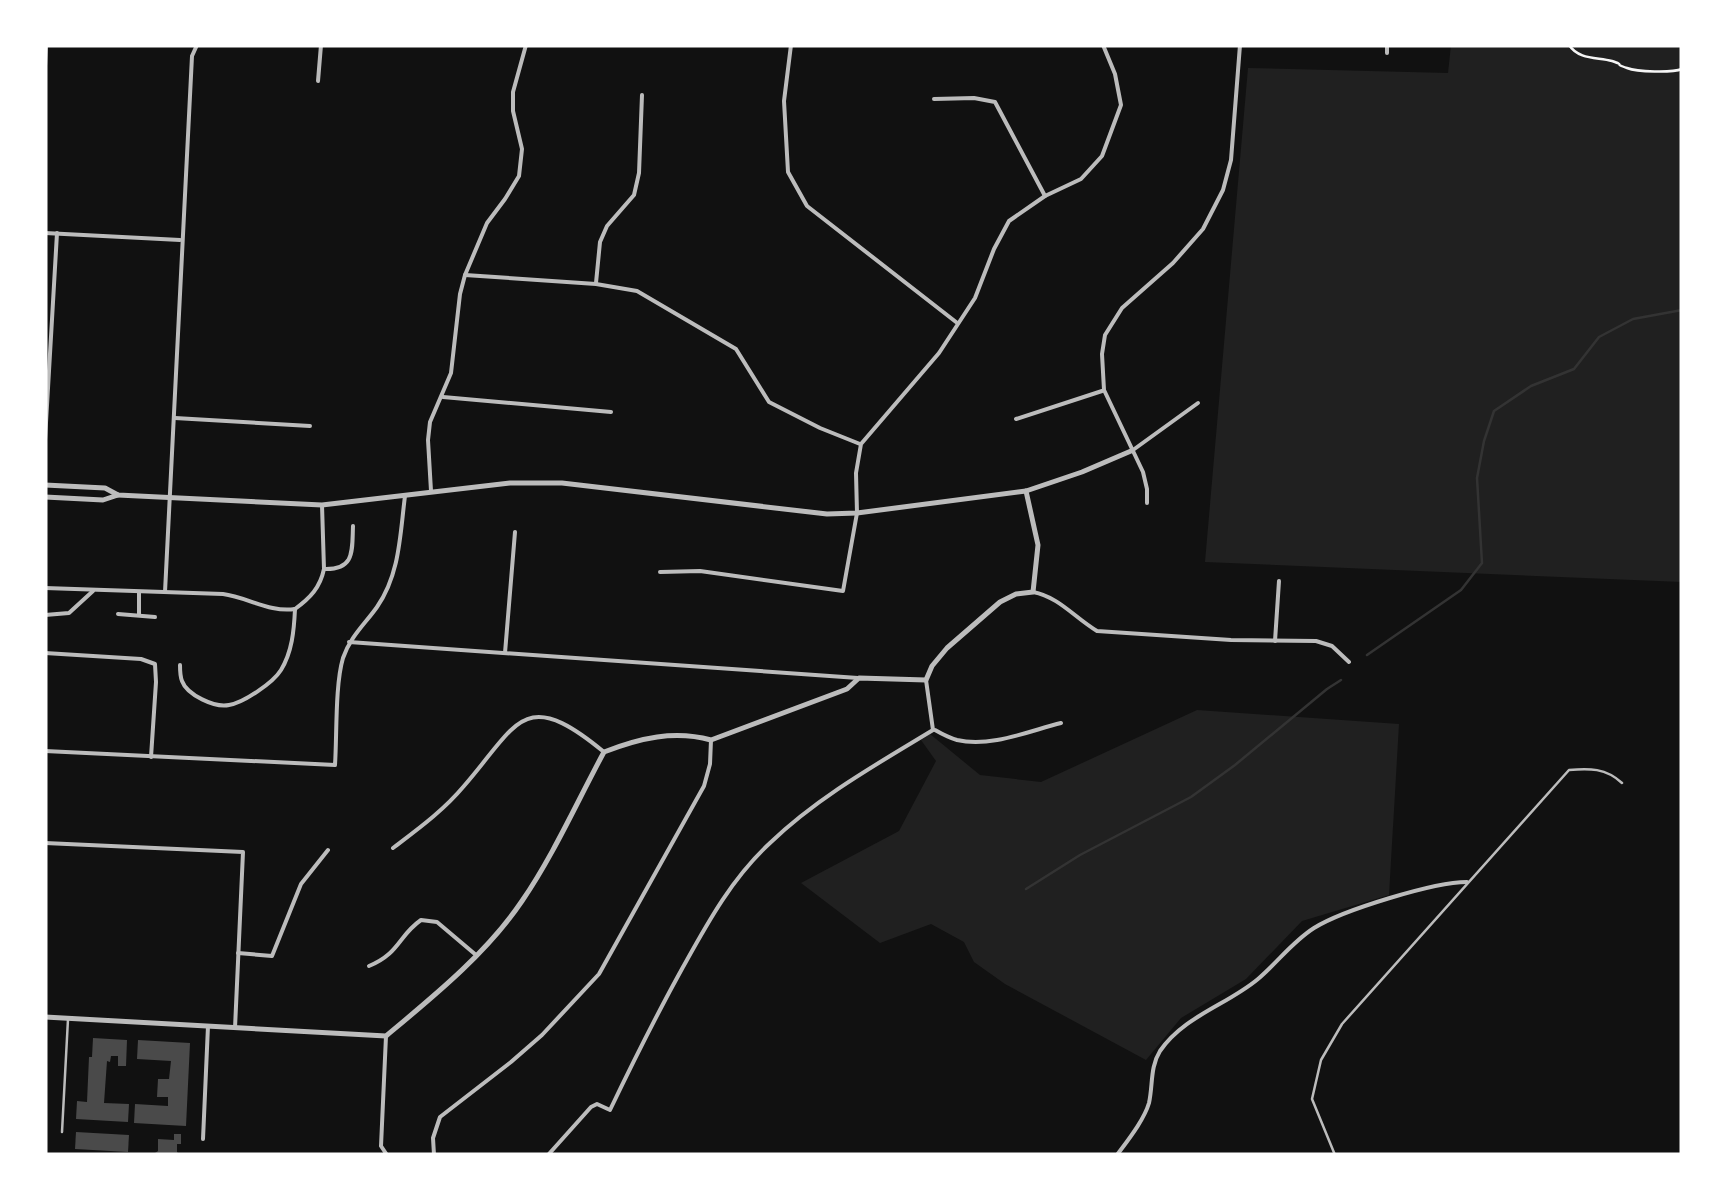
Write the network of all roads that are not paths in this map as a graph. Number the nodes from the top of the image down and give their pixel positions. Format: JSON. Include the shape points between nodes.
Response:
{"nodes":[{"id":1,"x":46,"y":45,"type":"edge"},
{"id":2,"x":197,"y":45,"type":"edge"},
{"id":3,"x":320,"y":45,"type":"edge"},
{"id":4,"x":526,"y":45,"type":"edge"},
{"id":5,"x":790,"y":45,"type":"edge"},
{"id":6,"x":1103,"y":45,"type":"edge"},
{"id":7,"x":1240,"y":45,"type":"edge"},
{"id":8,"x":1387,"y":45,"type":"edge"},
{"id":9,"x":1387,"y":52,"type":"dead end"},
{"id":10,"x":45,"y":66,"type":"edge"},
{"id":11,"x":318,"y":81,"type":"dead end"},
{"id":12,"x":642,"y":95,"type":"dead end"},
{"id":13,"x":934,"y":99,"type":"dead end"},
{"id":14,"x":1046,"y":196,"type":"junction"},
{"id":15,"x":45,"y":232,"type":"edge"},
{"id":16,"x":57,"y":233,"type":"junction"},
{"id":17,"x":182,"y":240,"type":"junction"},
{"id":18,"x":465,"y":275,"type":"junction"},
{"id":19,"x":596,"y":284,"type":"junction"},
{"id":20,"x":957,"y":323,"type":"junction"},
{"id":21,"x":1104,"y":390,"type":"junction"},
{"id":22,"x":442,"y":397,"type":"junction"},
{"id":23,"x":1198,"y":402,"type":"dead end"},
{"id":24,"x":611,"y":412,"type":"dead end"},
{"id":25,"x":175,"y":418,"type":"junction"},
{"id":26,"x":1016,"y":419,"type":"dead end"},
{"id":27,"x":310,"y":426,"type":"dead end"},
{"id":28,"x":45,"y":440,"type":"edge"},
{"id":29,"x":861,"y":444,"type":"junction"},
{"id":30,"x":1131,"y":450,"type":"junction"},
{"id":31,"x":45,"y":485,"type":"edge"},
{"id":32,"x":432,"y":491,"type":"junction"},
{"id":33,"x":1026,"y":491,"type":"junction"},
{"id":34,"x":118,"y":494,"type":"junction"},
{"id":35,"x":405,"y":496,"type":"junction"},
{"id":36,"x":45,"y":497,"type":"edge"},
{"id":37,"x":170,"y":497,"type":"junction"},
{"id":38,"x":1148,"y":504,"type":"dead end"},
{"id":39,"x":322,"y":505,"type":"junction"},
{"id":40,"x":856,"y":513,"type":"junction"},
{"id":41,"x":353,"y":526,"type":"dead end"},
{"id":42,"x":514,"y":532,"type":"dead end"},
{"id":43,"x":324,"y":570,"type":"junction"},
{"id":44,"x":660,"y":572,"type":"dead end"},
{"id":45,"x":1278,"y":581,"type":"dead end"},
{"id":46,"x":45,"y":588,"type":"edge"},
{"id":47,"x":93,"y":591,"type":"junction"},
{"id":48,"x":138,"y":592,"type":"junction"},
{"id":49,"x":165,"y":592,"type":"junction"},
{"id":50,"x":1033,"y":592,"type":"junction"},
{"id":51,"x":295,"y":610,"type":"junction"},
{"id":52,"x":45,"y":614,"type":"edge"},
{"id":53,"x":118,"y":614,"type":"dead end"},
{"id":54,"x":138,"y":615,"type":"junction"},
{"id":55,"x":156,"y":616,"type":"dead end"},
{"id":56,"x":1275,"y":641,"type":"junction"},
{"id":57,"x":349,"y":642,"type":"junction"},
{"id":58,"x":45,"y":653,"type":"edge"},
{"id":59,"x":505,"y":653,"type":"junction"},
{"id":60,"x":1349,"y":662,"type":"dead end"},
{"id":61,"x":180,"y":665,"type":"dead end"},
{"id":62,"x":859,"y":678,"type":"junction"},
{"id":63,"x":926,"y":680,"type":"junction"},
{"id":64,"x":1061,"y":723,"type":"dead end"},
{"id":65,"x":934,"y":730,"type":"junction"},
{"id":66,"x":712,"y":740,"type":"junction"},
{"id":67,"x":45,"y":751,"type":"edge"},
{"id":68,"x":604,"y":752,"type":"junction"},
{"id":69,"x":151,"y":757,"type":"junction"},
{"id":70,"x":1622,"y":783,"type":"dead end"},
{"id":71,"x":45,"y":843,"type":"edge"},
{"id":72,"x":393,"y":848,"type":"dead end"},
{"id":73,"x":328,"y":850,"type":"dead end"},
{"id":74,"x":1467,"y":882,"type":"junction"},
{"id":75,"x":238,"y":952,"type":"junction"},
{"id":76,"x":476,"y":955,"type":"junction"},
{"id":77,"x":369,"y":966,"type":"dead end"},
{"id":78,"x":45,"y":1016,"type":"edge"},
{"id":79,"x":68,"y":1018,"type":"junction"},
{"id":80,"x":208,"y":1026,"type":"junction"},
{"id":81,"x":235,"y":1028,"type":"junction"},
{"id":82,"x":386,"y":1036,"type":"junction"},
{"id":83,"x":62,"y":1132,"type":"dead end"},
{"id":84,"x":203,"y":1139,"type":"dead end"},
{"id":85,"x":386,"y":1155,"type":"edge"},
{"id":86,"x":434,"y":1155,"type":"edge"},
{"id":87,"x":548,"y":1155,"type":"edge"},
{"id":88,"x":1118,"y":1155,"type":"edge"},
{"id":89,"x":1334,"y":1155,"type":"edge"}],
"edges":[{"from":1,"to":10,"type":"street"},
{"from":2,"to":17,"type":"street"},
{"from":3,"to":11,"type":"street"},
{"from":4,"to":18,"type":"street","via":[[512,92],[522,149],[519,176],[487,223]]},
{"from":5,"to":20,"type":"street","via":[[784,101],[788,172],[807,206]]},
{"from":6,"to":14,"type":"street","via":[[1121,104],[1112,134],[1081,179]]},
{"from":7,"to":21,"type":"street","via":[[1223,190],[1203,229],[1122,308],[1104,335]]},
{"from":8,"to":9,"type":"street"},
{"from":12,"to":19,"type":"street","via":[[634,195],[600,242]]},
{"from":13,"to":14,"type":"street","via":[[995,102]]},
{"from":14,"to":20,"type":"street","via":[[1009,221]]},
{"from":15,"to":16,"type":"street"},
{"from":16,"to":17,"type":"street"},
{"from":16,"to":28,"type":"street"},
{"from":17,"to":25,"type":"street"},
{"from":18,"to":19,"type":"street"},
{"from":18,"to":22,"type":"street"},
{"from":19,"to":29,"type":"street","via":[[638,291],[717,337],[736,349],[769,402]]},
{"from":20,"to":29,"type":"street"},
{"from":21,"to":26,"type":"street"},
{"from":21,"to":30,"type":"street"},
{"from":22,"to":24,"type":"street"},
{"from":22,"to":32,"type":"street","via":[[428,440]]},
{"from":23,"to":30,"type":"street"},
{"from":25,"to":27,"type":"street"},
{"from":25,"to":37,"type":"street"},
{"from":29,"to":40,"type":"street"},
{"from":30,"to":33,"type":"street"},
{"from":30,"to":38,"type":"street"},
{"from":31,"to":34,"type":"street"},
{"from":32,"to":35,"type":"street"},
{"from":32,"to":40,"type":"street","via":[[562,483]]},
{"from":33,"to":40,"type":"street"},
{"from":33,"to":50,"type":"street","via":[[1038,545]]},
{"from":34,"to":36,"type":"street","via":[[103,500]]},
{"from":34,"to":37,"type":"street"},
{"from":35,"to":39,"type":"street"},
{"from":35,"to":57,"type":"street","via":[[389,586]]},
{"from":37,"to":39,"type":"street"},
{"from":37,"to":49,"type":"street"},
{"from":39,"to":43,"type":"street"},
{"from":40,"to":44,"type":"street","via":[[843,591],[700,570]]},
{"from":41,"to":43,"type":"street","via":[[348,561]]},
{"from":42,"to":59,"type":"street"},
{"from":43,"to":51,"type":"street"},
{"from":45,"to":56,"type":"street"},
{"from":46,"to":47,"type":"street"},
{"from":47,"to":48,"type":"street"},
{"from":47,"to":52,"type":"street","via":[[69,613]]},
{"from":48,"to":49,"type":"street"},
{"from":48,"to":54,"type":"street"},
{"from":49,"to":51,"type":"street","via":[[224,594]]},
{"from":50,"to":56,"type":"street","via":[[1098,631]]},
{"from":50,"to":63,"type":"street","via":[[1000,602],[946,648]]},
{"from":51,"to":61,"type":"street","via":[[279,673],[238,702],[223,706],[197,695],[185,687]]},
{"from":53,"to":54,"type":"street"},
{"from":54,"to":55,"type":"street"},
{"from":56,"to":60,"type":"street","via":[[1324,642]]},
{"from":57,"to":59,"type":"street"},
{"from":57,"to":69,"type":"street","via":[[340,668],[335,765]]},
{"from":58,"to":69,"type":"street","via":[[150,660],[156,682]]},
{"from":59,"to":62,"type":"street"},
{"from":62,"to":63,"type":"street"},
{"from":62,"to":66,"type":"street","via":[[847,689]]},
{"from":63,"to":65,"type":"street"},
{"from":64,"to":65,"type":"street","via":[[972,742]]},
{"from":65,"to":87,"type":"street","via":[[809,810],[733,883],[610,1110],[591,1107]]},
{"from":66,"to":68,"type":"street","via":[[665,734]]},
{"from":66,"to":86,"type":"street","via":[[704,786],[599,974],[511,1062],[440,1117]]},
{"from":67,"to":69,"type":"street"},
{"from":68,"to":72,"type":"street","via":[[557,719],[518,722],[463,788]]},
{"from":68,"to":76,"type":"street","via":[[523,900]]},
{"from":70,"to":74,"type":"lane","via":[[1592,767],[1568,770]]},
{"from":71,"to":75,"type":"street","via":[[243,852]]},
{"from":73,"to":75,"type":"street","via":[[301,884],[272,956]]},
{"from":74,"to":88,"type":"street","via":[[1408,894],[1317,926],[1257,979],[1190,1021],[1160,1052],[1148,1105]]},
{"from":74,"to":89,"type":"lane","via":[[1342,1024],[1322,1060],[1312,1100]]},
{"from":75,"to":81,"type":"street"},
{"from":76,"to":77,"type":"street","via":[[437,922],[421,920],[391,955]]},
{"from":76,"to":82,"type":"street"},
{"from":78,"to":79,"type":"street"},
{"from":79,"to":80,"type":"street"},
{"from":79,"to":83,"type":"lane"},
{"from":80,"to":81,"type":"street"},
{"from":80,"to":84,"type":"street"},
{"from":81,"to":82,"type":"street"},
{"from":82,"to":85,"type":"street"}]}
